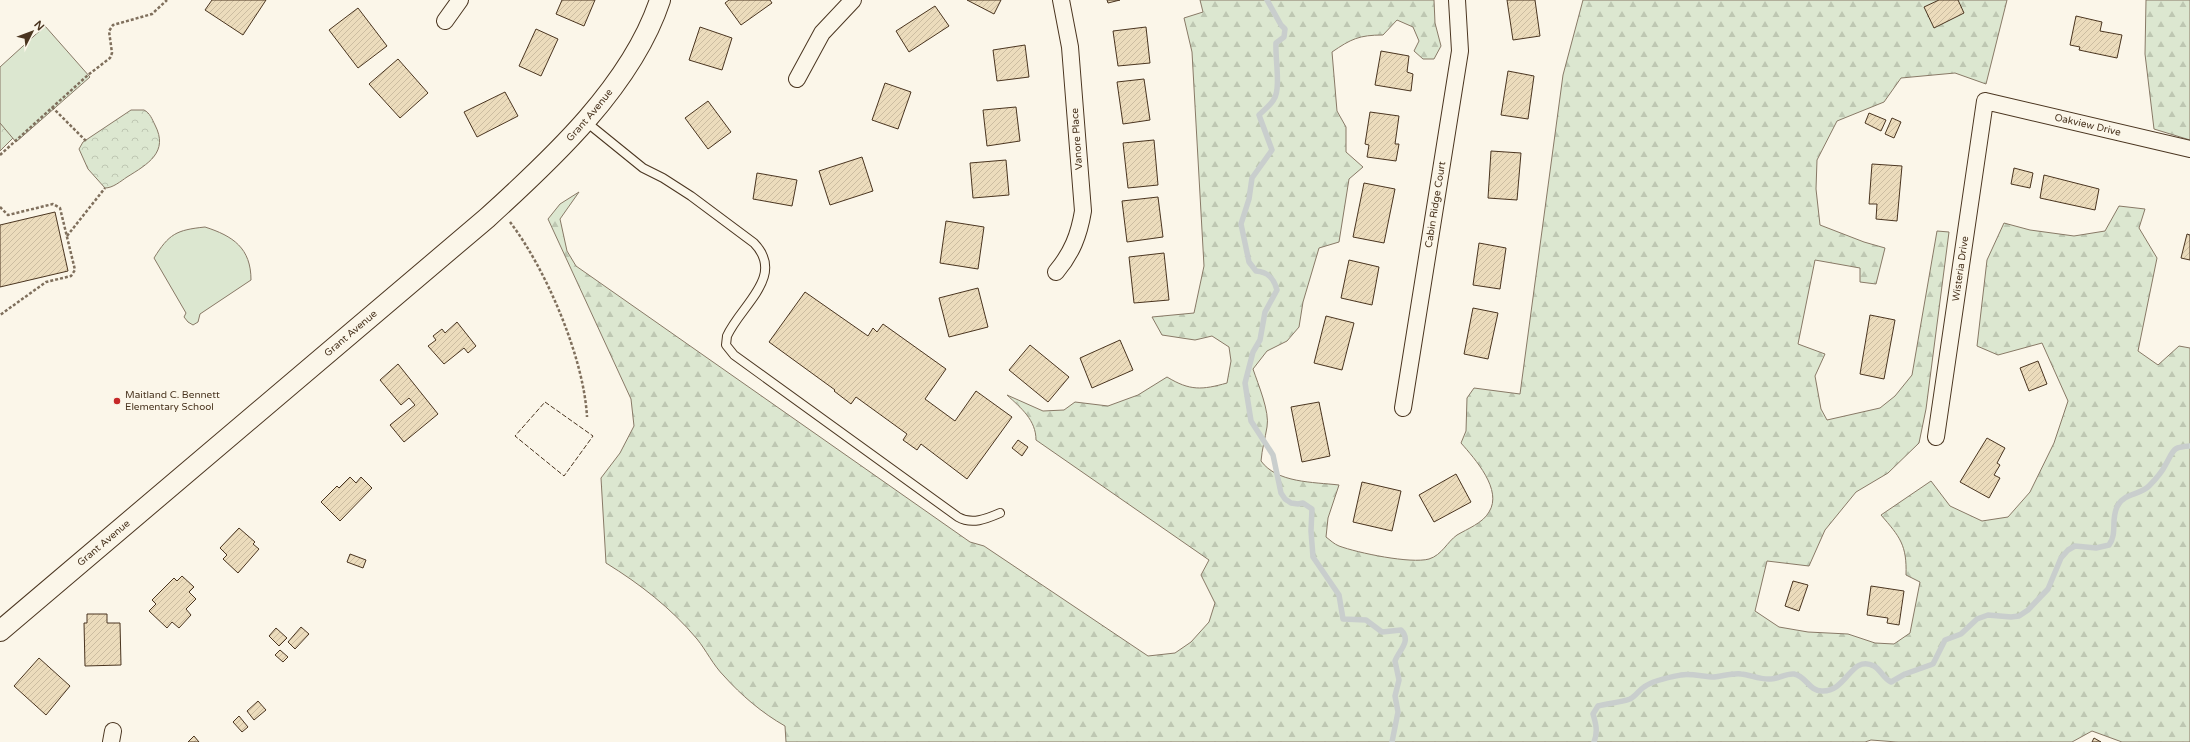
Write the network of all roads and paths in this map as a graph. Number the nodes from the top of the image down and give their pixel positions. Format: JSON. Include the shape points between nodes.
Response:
{"nodes":[{"id":1,"x":167,"y":0,"type":"edge"},
{"id":2,"x":460,"y":0,"type":"edge"},
{"id":3,"x":660,"y":0,"type":"edge"},
{"id":4,"x":853,"y":0,"type":"edge"},
{"id":5,"x":1061,"y":0,"type":"edge"},
{"id":6,"x":1457,"y":0,"type":"edge"},
{"id":7,"x":445,"y":21,"type":"dead end"},
{"id":8,"x":797,"y":79,"type":"dead end"},
{"id":9,"x":1986,"y":101,"type":"joint"},
{"id":10,"x":52,"y":107,"type":"junction"},
{"id":11,"x":584,"y":121,"type":"junction"},
{"id":12,"x":86,"y":141,"type":"dead end"},
{"id":13,"x":2190,"y":149,"type":"edge"},
{"id":14,"x":0,"y":155,"type":"edge"},
{"id":15,"x":105,"y":188,"type":"dead end"},
{"id":16,"x":0,"y":207,"type":"edge"},
{"id":17,"x":498,"y":208,"type":"junction"},
{"id":18,"x":67,"y":236,"type":"junction"},
{"id":19,"x":1056,"y":272,"type":"dead end"},
{"id":20,"x":0,"y":315,"type":"edge"},
{"id":21,"x":1403,"y":408,"type":"dead end"},
{"id":22,"x":587,"y":417,"type":"dead end"},
{"id":23,"x":1936,"y":437,"type":"dead end"},
{"id":24,"x":1000,"y":513,"type":"dead end"},
{"id":25,"x":0,"y":631,"type":"edge"}],
"edges":[{"from":1,"to":10,"type":"path","via":[[152,14],[113,25],[109,34],[111,56]]},
{"from":2,"to":7,"type":"street"},
{"from":3,"to":11,"type":"street","name":"Grant Avenue","via":[[640,47],[612,89]]},
{"from":4,"to":8,"type":"street","via":[[822,34]]},
{"from":5,"to":19,"type":"street","name":"Vanore Place","via":[[1070,48],[1083,210],[1080,231],[1073,250]]},
{"from":6,"to":21,"type":"street","name":"Cabin Ridge Court","via":[[1460,51]]},
{"from":9,"to":13,"type":"street","name":"Oakview Drive"},
{"from":9,"to":23,"type":"street","name":"Wisteria Drive"},
{"from":10,"to":12,"type":"path"},
{"from":10,"to":14,"type":"path"},
{"from":11,"to":17,"type":"street","name":"Grant Avenue"},
{"from":11,"to":24,"type":"lane","via":[[643,168],[691,196],[761,251],[766,269],[761,286],[727,336],[726,345],[734,355],[958,517],[972,521]]},
{"from":15,"to":18,"type":"path"},
{"from":16,"to":18,"type":"path","via":[[8,215],[53,204],[60,208]]},
{"from":17,"to":22,"type":"path","via":[[523,240],[553,296],[580,376]]},
{"from":17,"to":25,"type":"street","name":"Grant Avenue"},
{"from":18,"to":20,"type":"path","via":[[74,270],[71,276],[46,282]]}]}
